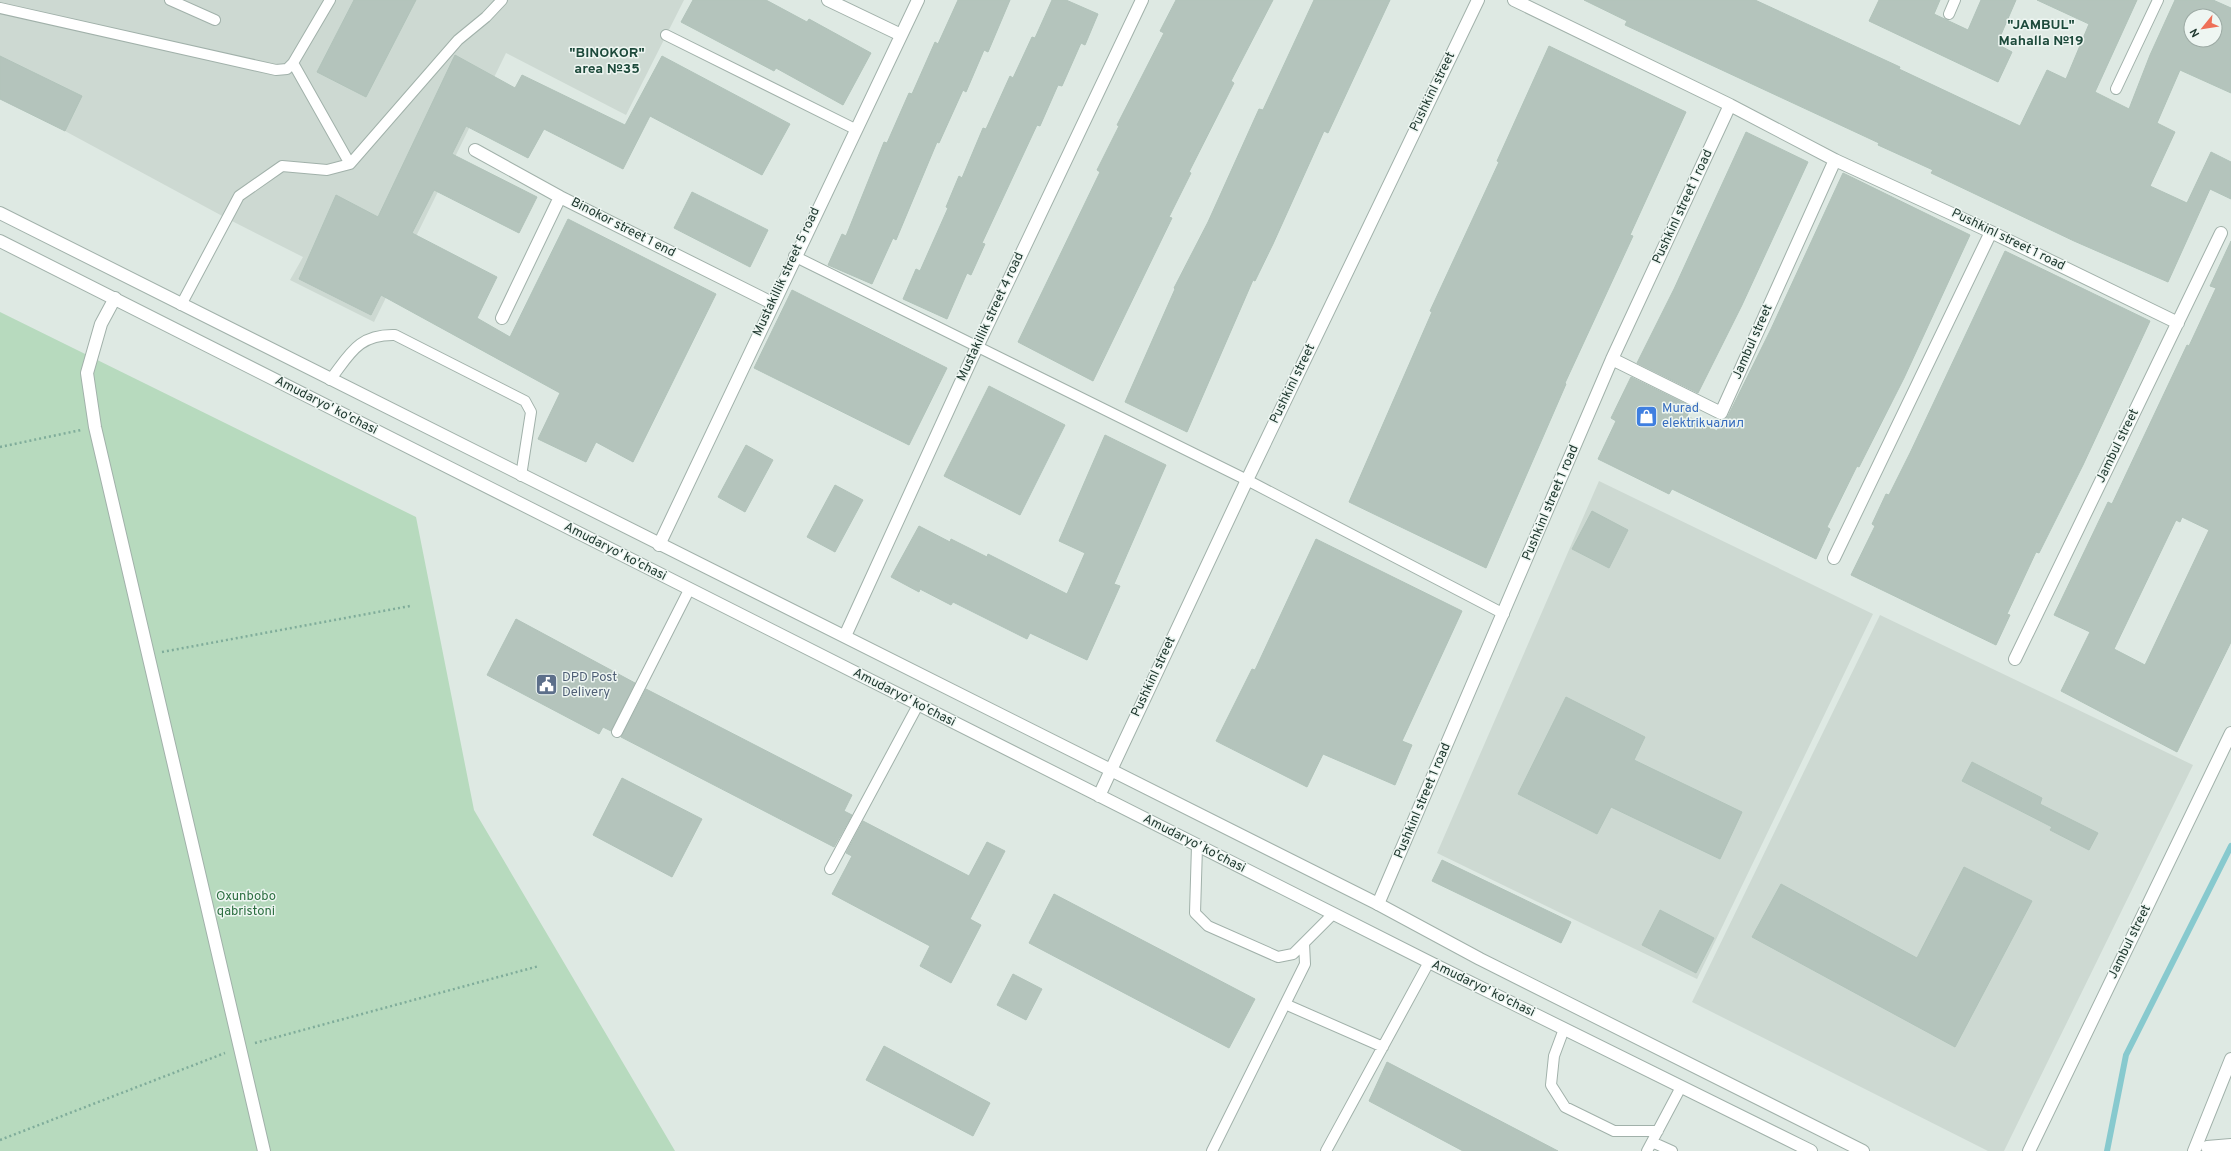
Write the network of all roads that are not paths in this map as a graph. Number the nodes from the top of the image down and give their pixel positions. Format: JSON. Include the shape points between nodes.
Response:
{"nodes":[{"id":1,"x":170,"y":0,"type":"edge"},
{"id":2,"x":330,"y":0,"type":"edge"},
{"id":3,"x":502,"y":0,"type":"edge"},
{"id":4,"x":828,"y":0,"type":"edge"},
{"id":5,"x":918,"y":0,"type":"edge"},
{"id":6,"x":1142,"y":0,"type":"edge"},
{"id":7,"x":1478,"y":0,"type":"edge"},
{"id":8,"x":1514,"y":0,"type":"edge"},
{"id":9,"x":1956,"y":0,"type":"edge"},
{"id":10,"x":2158,"y":0,"type":"edge"},
{"id":11,"x":0,"y":8,"type":"edge"},
{"id":12,"x":1949,"y":14,"type":"dead end"},
{"id":13,"x":215,"y":20,"type":"dead end"},
{"id":14,"x":666,"y":35,"type":"dead end"},
{"id":15,"x":900,"y":35,"type":"junction"},
{"id":16,"x":293,"y":63,"type":"junction"},
{"id":17,"x":2116,"y":89,"type":"dead end"},
{"id":18,"x":1730,"y":105,"type":"junction"},
{"id":19,"x":855,"y":129,"type":"junction"},
{"id":20,"x":475,"y":150,"type":"dead end"},
{"id":21,"x":1836,"y":160,"type":"junction"},
{"id":22,"x":350,"y":164,"type":"junction"},
{"id":23,"x":560,"y":197,"type":"junction"},
{"id":24,"x":0,"y":213,"type":"edge"},
{"id":25,"x":1991,"y":232,"type":"junction"},
{"id":26,"x":2221,"y":233,"type":"dead end"},
{"id":27,"x":0,"y":241,"type":"edge"},
{"id":28,"x":794,"y":256,"type":"junction"},
{"id":29,"x":115,"y":298,"type":"junction"},
{"id":30,"x":772,"y":303,"type":"junction"},
{"id":31,"x":181,"y":305,"type":"junction"},
{"id":32,"x":502,"y":318,"type":"dead end"},
{"id":33,"x":2178,"y":323,"type":"junction"},
{"id":34,"x":977,"y":346,"type":"junction"},
{"id":35,"x":1612,"y":359,"type":"junction"},
{"id":36,"x":330,"y":380,"type":"junction"},
{"id":37,"x":521,"y":476,"type":"junction"},
{"id":38,"x":1247,"y":480,"type":"junction"},
{"id":39,"x":659,"y":545,"type":"junction"},
{"id":40,"x":1834,"y":558,"type":"dead end"},
{"id":41,"x":689,"y":590,"type":"junction"},
{"id":42,"x":1504,"y":614,"type":"junction"},
{"id":43,"x":845,"y":636,"type":"junction"},
{"id":44,"x":2015,"y":659,"type":"dead end"},
{"id":45,"x":918,"y":705,"type":"junction"},
{"id":46,"x":617,"y":732,"type":"dead end"},
{"id":47,"x":2231,"y":733,"type":"edge"},
{"id":48,"x":1111,"y":770,"type":"junction"},
{"id":49,"x":1099,"y":796,"type":"junction"},
{"id":50,"x":1197,"y":846,"type":"junction"},
{"id":51,"x":830,"y":869,"type":"dead end"},
{"id":52,"x":1378,"y":904,"type":"junction"},
{"id":53,"x":1333,"y":914,"type":"junction"},
{"id":54,"x":1304,"y":943,"type":"junction"},
{"id":55,"x":1429,"y":962,"type":"junction"},
{"id":56,"x":1285,"y":1004,"type":"junction"},
{"id":57,"x":1564,"y":1029,"type":"junction"},
{"id":58,"x":1383,"y":1047,"type":"junction"},
{"id":59,"x":2231,"y":1059,"type":"edge"},
{"id":60,"x":1681,"y":1087,"type":"junction"},
{"id":61,"x":1658,"y":1130,"type":"junction"},
{"id":62,"x":2231,"y":1145,"type":"edge"},
{"id":63,"x":1650,"y":1147,"type":"edge"},
{"id":64,"x":2207,"y":1147,"type":"dead end"},
{"id":65,"x":264,"y":1151,"type":"edge"},
{"id":66,"x":1212,"y":1151,"type":"edge"},
{"id":67,"x":1326,"y":1151,"type":"edge"},
{"id":68,"x":1672,"y":1151,"type":"edge"},
{"id":69,"x":1811,"y":1151,"type":"edge"},
{"id":70,"x":1863,"y":1151,"type":"edge"},
{"id":71,"x":2029,"y":1151,"type":"edge"},
{"id":72,"x":2194,"y":1151,"type":"edge"}],
"edges":[{"from":1,"to":13,"type":"lane"},
{"from":2,"to":16,"type":"lane"},
{"from":3,"to":22,"type":"lane","via":[[458,40]]},
{"from":4,"to":15,"type":"street"},
{"from":5,"to":15,"type":"street","name":"Mustakillik street 5 road"},
{"from":6,"to":34,"type":"street","name":"Mustakillik street 4 road"},
{"from":7,"to":38,"type":"street","name":"Pushkinl street"},
{"from":8,"to":18,"type":"street","name":"Pushkinl street 1 road"},
{"from":9,"to":12,"type":"lane"},
{"from":10,"to":17,"type":"lane"},
{"from":11,"to":16,"type":"lane","via":[[276,70],[287,70]]},
{"from":14,"to":19,"type":"lane"},
{"from":15,"to":19,"type":"street","name":"Mustakillik street 5 road"},
{"from":16,"to":22,"type":"lane"},
{"from":18,"to":21,"type":"street","name":"Pushkinl street 1 road"},
{"from":18,"to":35,"type":"street","name":"Pushkinl street 1 road"},
{"from":19,"to":28,"type":"street","name":"Mustakillik street 5 road"},
{"from":20,"to":23,"type":"street","name":"Binokor street 1 end"},
{"from":21,"to":25,"type":"street","name":"Pushkinl street 1 road"},
{"from":21,"to":35,"type":"street","name":"Jambul street","via":[[1721,413]]},
{"from":22,"to":31,"type":"lane","via":[[327,170],[282,166],[239,196]]},
{"from":23,"to":30,"type":"street","name":"Binokor street 1 end"},
{"from":23,"to":32,"type":"street"},
{"from":24,"to":31,"type":"street"},
{"from":25,"to":33,"type":"street","name":"Pushkinl street 1 road"},
{"from":25,"to":40,"type":"street"},
{"from":26,"to":33,"type":"street","name":"Jambul street"},
{"from":27,"to":29,"type":"street","name":"Amudaryo' ko'chasi"},
{"from":28,"to":30,"type":"street","name":"Mustakillik street 5 road"},
{"from":28,"to":34,"type":"lane"},
{"from":29,"to":41,"type":"street","name":"Amudaryo' ko'chasi"},
{"from":29,"to":65,"type":"street","via":[[101,324],[87,373],[95,427]]},
{"from":30,"to":39,"type":"street","name":"Mustakillik street 5 road"},
{"from":31,"to":36,"type":"street"},
{"from":33,"to":44,"type":"street","name":"Jambul street"},
{"from":34,"to":38,"type":"lane"},
{"from":34,"to":43,"type":"street","name":"Mustakillik street 4 road"},
{"from":35,"to":42,"type":"street","name":"Pushkinl street 1 road"},
{"from":36,"to":37,"type":"street"},
{"from":36,"to":37,"type":"lane","via":[[358,344],[383,334],[401,338],[524,401],[531,412]]},
{"from":37,"to":39,"type":"street"},
{"from":38,"to":42,"type":"lane"},
{"from":38,"to":48,"type":"street","name":"Pushkinl street"},
{"from":39,"to":43,"type":"street"},
{"from":41,"to":45,"type":"street","name":"Amudaryo' ko'chasi"},
{"from":41,"to":46,"type":"lane"},
{"from":42,"to":52,"type":"street","name":"Pushkinl street 1 road"},
{"from":43,"to":48,"type":"street"},
{"from":45,"to":49,"type":"street","name":"Amudaryo' ko'chasi"},
{"from":45,"to":51,"type":"lane"},
{"from":47,"to":71,"type":"street","name":"Jambul street"},
{"from":48,"to":49,"type":"street","name":"Pushkinl street"},
{"from":48,"to":52,"type":"street"},
{"from":49,"to":50,"type":"street","name":"Amudaryo' ko'chasi"},
{"from":50,"to":53,"type":"street","name":"Amudaryo' ko'chasi"},
{"from":50,"to":54,"type":"lane","via":[[1195,913],[1208,926],[1278,957],[1293,954]]},
{"from":52,"to":70,"type":"street","via":[[1480,959]]},
{"from":53,"to":54,"type":"lane"},
{"from":53,"to":55,"type":"street","name":"Amudaryo' ko'chasi"},
{"from":54,"to":56,"type":"lane","via":[[1305,964]]},
{"from":55,"to":57,"type":"street","name":"Amudaryo' ko'chasi"},
{"from":55,"to":58,"type":"lane"},
{"from":56,"to":58,"type":"lane"},
{"from":56,"to":66,"type":"lane"},
{"from":57,"to":60,"type":"street","name":"Amudaryo' ko'chasi"},
{"from":57,"to":61,"type":"lane","via":[[1554,1056],[1551,1085],[1565,1107],[1614,1131]]},
{"from":58,"to":67,"type":"lane"},
{"from":59,"to":72,"type":"street"},
{"from":60,"to":61,"type":"lane"},
{"from":60,"to":69,"type":"street","name":"Amudaryo' ko'chasi"},
{"from":61,"to":63,"type":"lane"},
{"from":62,"to":64,"type":"street"},
{"from":63,"to":68,"type":"lane"}]}
